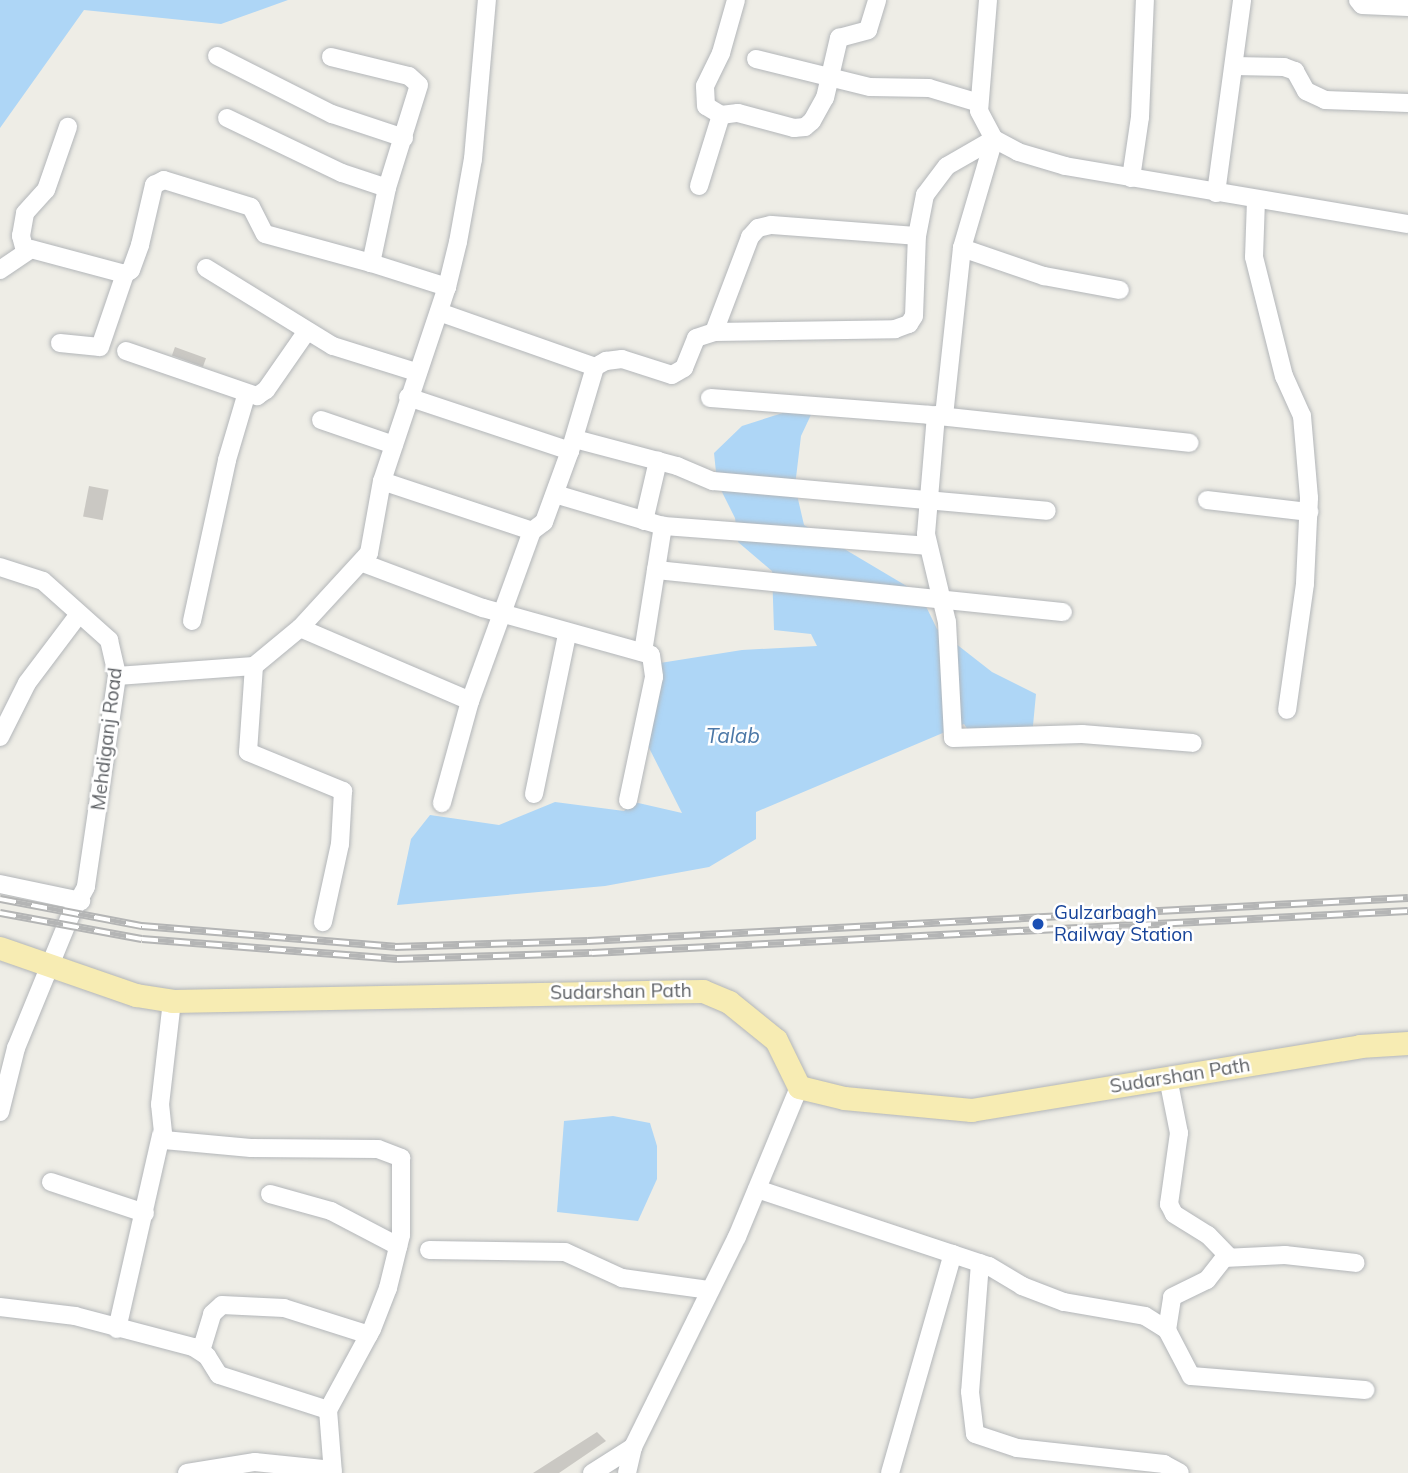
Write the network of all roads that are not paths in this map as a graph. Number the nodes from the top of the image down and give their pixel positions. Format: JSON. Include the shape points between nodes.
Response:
{"nodes":[{"id":1,"x":487,"y":0,"type":"edge"},
{"id":2,"x":736,"y":0,"type":"edge"},
{"id":3,"x":877,"y":0,"type":"edge"},
{"id":4,"x":988,"y":0,"type":"edge"},
{"id":5,"x":1145,"y":0,"type":"edge"},
{"id":6,"x":1242,"y":0,"type":"edge"},
{"id":7,"x":1358,"y":0,"type":"edge"},
{"id":8,"x":1408,"y":7,"type":"edge"},
{"id":9,"x":217,"y":56,"type":"dead end"},
{"id":10,"x":331,"y":57,"type":"dead end"},
{"id":11,"x":756,"y":59,"type":"dead end"},
{"id":12,"x":1234,"y":66,"type":"junction"},
{"id":13,"x":831,"y":75,"type":"junction"},
{"id":14,"x":979,"y":103,"type":"junction"},
{"id":15,"x":1408,"y":103,"type":"edge"},
{"id":16,"x":721,"y":115,"type":"junction"},
{"id":17,"x":227,"y":118,"type":"dead end"},
{"id":18,"x":68,"y":127,"type":"dead end"},
{"id":19,"x":404,"y":138,"type":"junction"},
{"id":20,"x":994,"y":139,"type":"junction"},
{"id":21,"x":1131,"y":178,"type":"junction"},
{"id":22,"x":699,"y":186,"type":"dead end"},
{"id":23,"x":387,"y":188,"type":"junction"},
{"id":24,"x":1216,"y":193,"type":"junction"},
{"id":25,"x":1256,"y":200,"type":"junction"},
{"id":26,"x":1408,"y":224,"type":"edge"},
{"id":27,"x":917,"y":236,"type":"junction"},
{"id":28,"x":962,"y":248,"type":"junction"},
{"id":29,"x":25,"y":251,"type":"junction"},
{"id":30,"x":372,"y":263,"type":"junction"},
{"id":31,"x":206,"y":268,"type":"dead end"},
{"id":32,"x":0,"y":270,"type":"edge"},
{"id":33,"x":125,"y":274,"type":"junction"},
{"id":34,"x":447,"y":287,"type":"junction"},
{"id":35,"x":1120,"y":290,"type":"dead end"},
{"id":36,"x":439,"y":312,"type":"junction"},
{"id":37,"x":307,"y":331,"type":"junction"},
{"id":38,"x":714,"y":332,"type":"junction"},
{"id":39,"x":60,"y":343,"type":"dead end"},
{"id":40,"x":126,"y":351,"type":"dead end"},
{"id":41,"x":595,"y":367,"type":"junction"},
{"id":42,"x":416,"y":372,"type":"junction"},
{"id":43,"x":246,"y":396,"type":"junction"},
{"id":44,"x":408,"y":397,"type":"junction"},
{"id":45,"x":710,"y":398,"type":"dead end"},
{"id":46,"x":940,"y":416,"type":"junction"},
{"id":47,"x":321,"y":420,"type":"dead end"},
{"id":48,"x":1190,"y":443,"type":"dead end"},
{"id":49,"x":394,"y":445,"type":"junction"},
{"id":50,"x":573,"y":445,"type":"junction"},
{"id":51,"x":658,"y":461,"type":"junction"},
{"id":52,"x":382,"y":481,"type":"junction"},
{"id":53,"x":555,"y":494,"type":"junction"},
{"id":54,"x":928,"y":498,"type":"junction"},
{"id":55,"x":1207,"y":500,"type":"dead end"},
{"id":56,"x":1047,"y":511,"type":"dead end"},
{"id":57,"x":1309,"y":512,"type":"junction"},
{"id":58,"x":644,"y":521,"type":"junction"},
{"id":59,"x":663,"y":526,"type":"junction"},
{"id":60,"x":532,"y":531,"type":"junction"},
{"id":61,"x":928,"y":546,"type":"junction"},
{"id":62,"x":363,"y":563,"type":"junction"},
{"id":63,"x":0,"y":567,"type":"edge"},
{"id":64,"x":656,"y":570,"type":"junction"},
{"id":65,"x":941,"y":600,"type":"junction"},
{"id":66,"x":1063,"y":612,"type":"dead end"},
{"id":67,"x":79,"y":614,"type":"junction"},
{"id":68,"x":504,"y":615,"type":"junction"},
{"id":69,"x":192,"y":621,"type":"dead end"},
{"id":70,"x":300,"y":628,"type":"junction"},
{"id":71,"x":567,"y":635,"type":"junction"},
{"id":72,"x":643,"y":652,"type":"junction"},
{"id":73,"x":254,"y":666,"type":"junction"},
{"id":74,"x":117,"y":676,"type":"junction"},
{"id":75,"x":470,"y":701,"type":"junction"},
{"id":76,"x":1287,"y":710,"type":"dead end"},
{"id":77,"x":1,"y":730,"type":"edge"},
{"id":78,"x":1192,"y":743,"type":"dead end"},
{"id":79,"x":534,"y":794,"type":"dead end"},
{"id":80,"x":628,"y":800,"type":"dead end"},
{"id":81,"x":442,"y":803,"type":"dead end"},
{"id":82,"x":0,"y":884,"type":"edge"},
{"id":83,"x":81,"y":901,"type":"junction"},
{"id":84,"x":323,"y":922,"type":"dead end"},
{"id":85,"x":0,"y":948,"type":"edge"},
{"id":86,"x":53,"y":965,"type":"junction"},
{"id":87,"x":172,"y":1002,"type":"junction"},
{"id":88,"x":1408,"y":1043,"type":"edge"},
{"id":89,"x":1168,"y":1078,"type":"junction"},
{"id":90,"x":799,"y":1087,"type":"junction"},
{"id":91,"x":0,"y":1112,"type":"edge"},
{"id":92,"x":161,"y":1135,"type":"junction"},
{"id":93,"x":51,"y":1182,"type":"dead end"},
{"id":94,"x":757,"y":1189,"type":"junction"},
{"id":95,"x":270,"y":1194,"type":"dead end"},
{"id":96,"x":145,"y":1213,"type":"junction"},
{"id":97,"x":398,"y":1246,"type":"junction"},
{"id":98,"x":429,"y":1250,"type":"dead end"},
{"id":99,"x":953,"y":1254,"type":"junction"},
{"id":100,"x":1229,"y":1258,"type":"junction"},
{"id":101,"x":980,"y":1263,"type":"junction"},
{"id":102,"x":1356,"y":1263,"type":"dead end"},
{"id":103,"x":710,"y":1290,"type":"junction"},
{"id":104,"x":0,"y":1307,"type":"edge"},
{"id":105,"x":117,"y":1329,"type":"junction"},
{"id":106,"x":1167,"y":1330,"type":"junction"},
{"id":107,"x":369,"y":1335,"type":"junction"},
{"id":108,"x":201,"y":1351,"type":"junction"},
{"id":109,"x":1365,"y":1390,"type":"dead end"},
{"id":110,"x":328,"y":1410,"type":"junction"},
{"id":111,"x":633,"y":1447,"type":"junction"},
{"id":112,"x":333,"y":1471,"type":"edge"},
{"id":113,"x":187,"y":1473,"type":"edge"},
{"id":114,"x":592,"y":1473,"type":"edge"},
{"id":115,"x":627,"y":1473,"type":"edge"},
{"id":116,"x":890,"y":1473,"type":"edge"},
{"id":117,"x":1180,"y":1473,"type":"edge"}],
"edges":[{"from":1,"to":34,"type":"street","via":[[473,159]]},
{"from":2,"to":16,"type":"street","via":[[724,47],[705,86],[706,106]]},
{"from":3,"to":13,"type":"street","via":[[868,30],[839,38]]},
{"from":4,"to":14,"type":"street"},
{"from":5,"to":21,"type":"street","via":[[1140,117]]},
{"from":6,"to":12,"type":"street"},
{"from":7,"to":8,"type":"street","via":[[1362,5]]},
{"from":9,"to":19,"type":"street","via":[[332,114]]},
{"from":10,"to":19,"type":"street","via":[[417,80],[419,93]]},
{"from":11,"to":13,"type":"street"},
{"from":12,"to":15,"type":"street","via":[[1295,71],[1306,91],[1325,100]]},
{"from":12,"to":24,"type":"street"},
{"from":13,"to":14,"type":"street","via":[[870,87],[946,92]]},
{"from":13,"to":16,"type":"street","via":[[825,98],[805,127],[778,125],[738,113]]},
{"from":14,"to":20,"type":"street","via":[[984,128]]},
{"from":16,"to":22,"type":"street"},
{"from":17,"to":23,"type":"street","via":[[342,173]]},
{"from":18,"to":29,"type":"street","via":[[46,190],[25,213],[21,236]]},
{"from":19,"to":23,"type":"street"},
{"from":20,"to":21,"type":"street","via":[[1018,152],[1065,166]]},
{"from":20,"to":27,"type":"street","via":[[971,149],[933,181],[925,195]]},
{"from":20,"to":28,"type":"street"},
{"from":21,"to":24,"type":"street"},
{"from":23,"to":30,"type":"street"},
{"from":24,"to":25,"type":"street"},
{"from":25,"to":26,"type":"street"},
{"from":25,"to":57,"type":"street","via":[[1254,257],[1284,376],[1302,415]]},
{"from":27,"to":38,"type":"street","via":[[771,225],[758,228],[750,237]]},
{"from":27,"to":38,"type":"street","via":[[917,289],[909,324]]},
{"from":28,"to":35,"type":"street","via":[[1044,276]]},
{"from":28,"to":46,"type":"street"},
{"from":29,"to":32,"type":"street"},
{"from":29,"to":33,"type":"street","via":[[38,250]]},
{"from":30,"to":33,"type":"street","via":[[265,234],[251,207],[164,180],[154,185],[140,245]]},
{"from":30,"to":34,"type":"street"},
{"from":31,"to":37,"type":"street"},
{"from":33,"to":39,"type":"street","via":[[100,347]]},
{"from":34,"to":36,"type":"street"},
{"from":36,"to":41,"type":"street"},
{"from":36,"to":42,"type":"street"},
{"from":37,"to":42,"type":"street","via":[[333,345]]},
{"from":37,"to":43,"type":"street","via":[[266,390]]},
{"from":38,"to":41,"type":"street","via":[[696,338],[680,372],[672,374],[622,359]]},
{"from":40,"to":43,"type":"street"},
{"from":41,"to":50,"type":"street"},
{"from":42,"to":44,"type":"street"},
{"from":43,"to":69,"type":"street","via":[[227,460]]},
{"from":44,"to":49,"type":"street"},
{"from":44,"to":50,"type":"street"},
{"from":45,"to":46,"type":"street"},
{"from":46,"to":48,"type":"street"},
{"from":46,"to":54,"type":"street"},
{"from":47,"to":49,"type":"street"},
{"from":49,"to":52,"type":"street"},
{"from":50,"to":51,"type":"street"},
{"from":50,"to":53,"type":"street"},
{"from":51,"to":54,"type":"street","via":[[713,481]]},
{"from":51,"to":58,"type":"street"},
{"from":52,"to":60,"type":"street"},
{"from":52,"to":62,"type":"street","via":[[372,542]]},
{"from":53,"to":58,"type":"street"},
{"from":53,"to":60,"type":"street","via":[[544,522]]},
{"from":54,"to":56,"type":"street"},
{"from":54,"to":61,"type":"street"},
{"from":55,"to":57,"type":"street"},
{"from":57,"to":76,"type":"street","via":[[1305,584]]},
{"from":58,"to":59,"type":"street"},
{"from":59,"to":61,"type":"street"},
{"from":59,"to":64,"type":"street"},
{"from":60,"to":68,"type":"street"},
{"from":61,"to":65,"type":"street"},
{"from":62,"to":68,"type":"street"},
{"from":62,"to":70,"type":"street"},
{"from":63,"to":67,"type":"street","name":"Mehdiganj Road","via":[[43,581]]},
{"from":64,"to":65,"type":"street"},
{"from":64,"to":72,"type":"street"},
{"from":65,"to":66,"type":"street"},
{"from":65,"to":78,"type":"street","via":[[947,622],[953,738],[1082,734]]},
{"from":67,"to":74,"type":"street","name":"Mehdiganj Road","via":[[114,648]]},
{"from":67,"to":77,"type":"street","via":[[27,683]]},
{"from":68,"to":71,"type":"street"},
{"from":68,"to":75,"type":"street"},
{"from":70,"to":73,"type":"street"},
{"from":70,"to":75,"type":"street"},
{"from":71,"to":72,"type":"street"},
{"from":71,"to":79,"type":"street"},
{"from":72,"to":80,"type":"street","via":[[655,662],[654,677]]},
{"from":73,"to":74,"type":"street"},
{"from":73,"to":84,"type":"street","via":[[248,752],[343,791],[340,844]]},
{"from":74,"to":83,"type":"street","name":"Mehdiganj Road","via":[[89,875]]},
{"from":75,"to":81,"type":"street"},
{"from":82,"to":83,"type":"street"},
{"from":83,"to":86,"type":"street","name":"Mehdiganj Road","via":[[71,914]]},
{"from":85,"to":86,"type":"main road","name":"Sudarshan Path"},
{"from":86,"to":87,"type":"main road","name":"Sudarshan Path","via":[[136,995]]},
{"from":86,"to":91,"type":"street","name":"Mehdiganj Road","via":[[16,1048]]},
{"from":87,"to":90,"type":"main road","name":"Sudarshan Path","via":[[703,991],[729,1002],[776,1040]]},
{"from":87,"to":92,"type":"street","via":[[164,1050]]},
{"from":88,"to":89,"type":"main road","name":"Sudarshan Path","via":[[1360,1046]]},
{"from":89,"to":90,"type":"main road","name":"Sudarshan Path","via":[[971,1110],[844,1098]]},
{"from":89,"to":100,"type":"street","via":[[1179,1133],[1169,1204],[1174,1214],[1208,1235]]},
{"from":90,"to":94,"type":"street"},
{"from":92,"to":96,"type":"street"},
{"from":92,"to":97,"type":"street","via":[[171,1142],[251,1149],[395,1152],[403,1168]]},
{"from":93,"to":96,"type":"street"},
{"from":94,"to":99,"type":"street"},
{"from":94,"to":103,"type":"street"},
{"from":95,"to":97,"type":"street","via":[[331,1211]]},
{"from":96,"to":105,"type":"street"},
{"from":97,"to":107,"type":"street","via":[[388,1288]]},
{"from":98,"to":103,"type":"street","via":[[565,1252],[622,1278]]},
{"from":99,"to":101,"type":"street"},
{"from":99,"to":116,"type":"street"},
{"from":100,"to":102,"type":"street","via":[[1285,1255]]},
{"from":100,"to":106,"type":"street","via":[[1218,1264],[1207,1280],[1172,1297]]},
{"from":101,"to":106,"type":"street","via":[[1042,1295],[1145,1316]]},
{"from":101,"to":117,"type":"street","via":[[970,1392],[975,1434],[1017,1448],[1164,1464]]},
{"from":103,"to":111,"type":"street"},
{"from":104,"to":105,"type":"street","via":[[75,1316]]},
{"from":105,"to":108,"type":"street"},
{"from":106,"to":109,"type":"street","via":[[1191,1376]]},
{"from":107,"to":108,"type":"street","via":[[284,1308],[222,1305],[212,1314]]},
{"from":107,"to":110,"type":"street"},
{"from":108,"to":110,"type":"street","via":[[219,1375]]},
{"from":110,"to":112,"type":"street"},
{"from":111,"to":114,"type":"street"},
{"from":111,"to":115,"type":"street"},
{"from":112,"to":113,"type":"street","via":[[254,1462]]}]}
